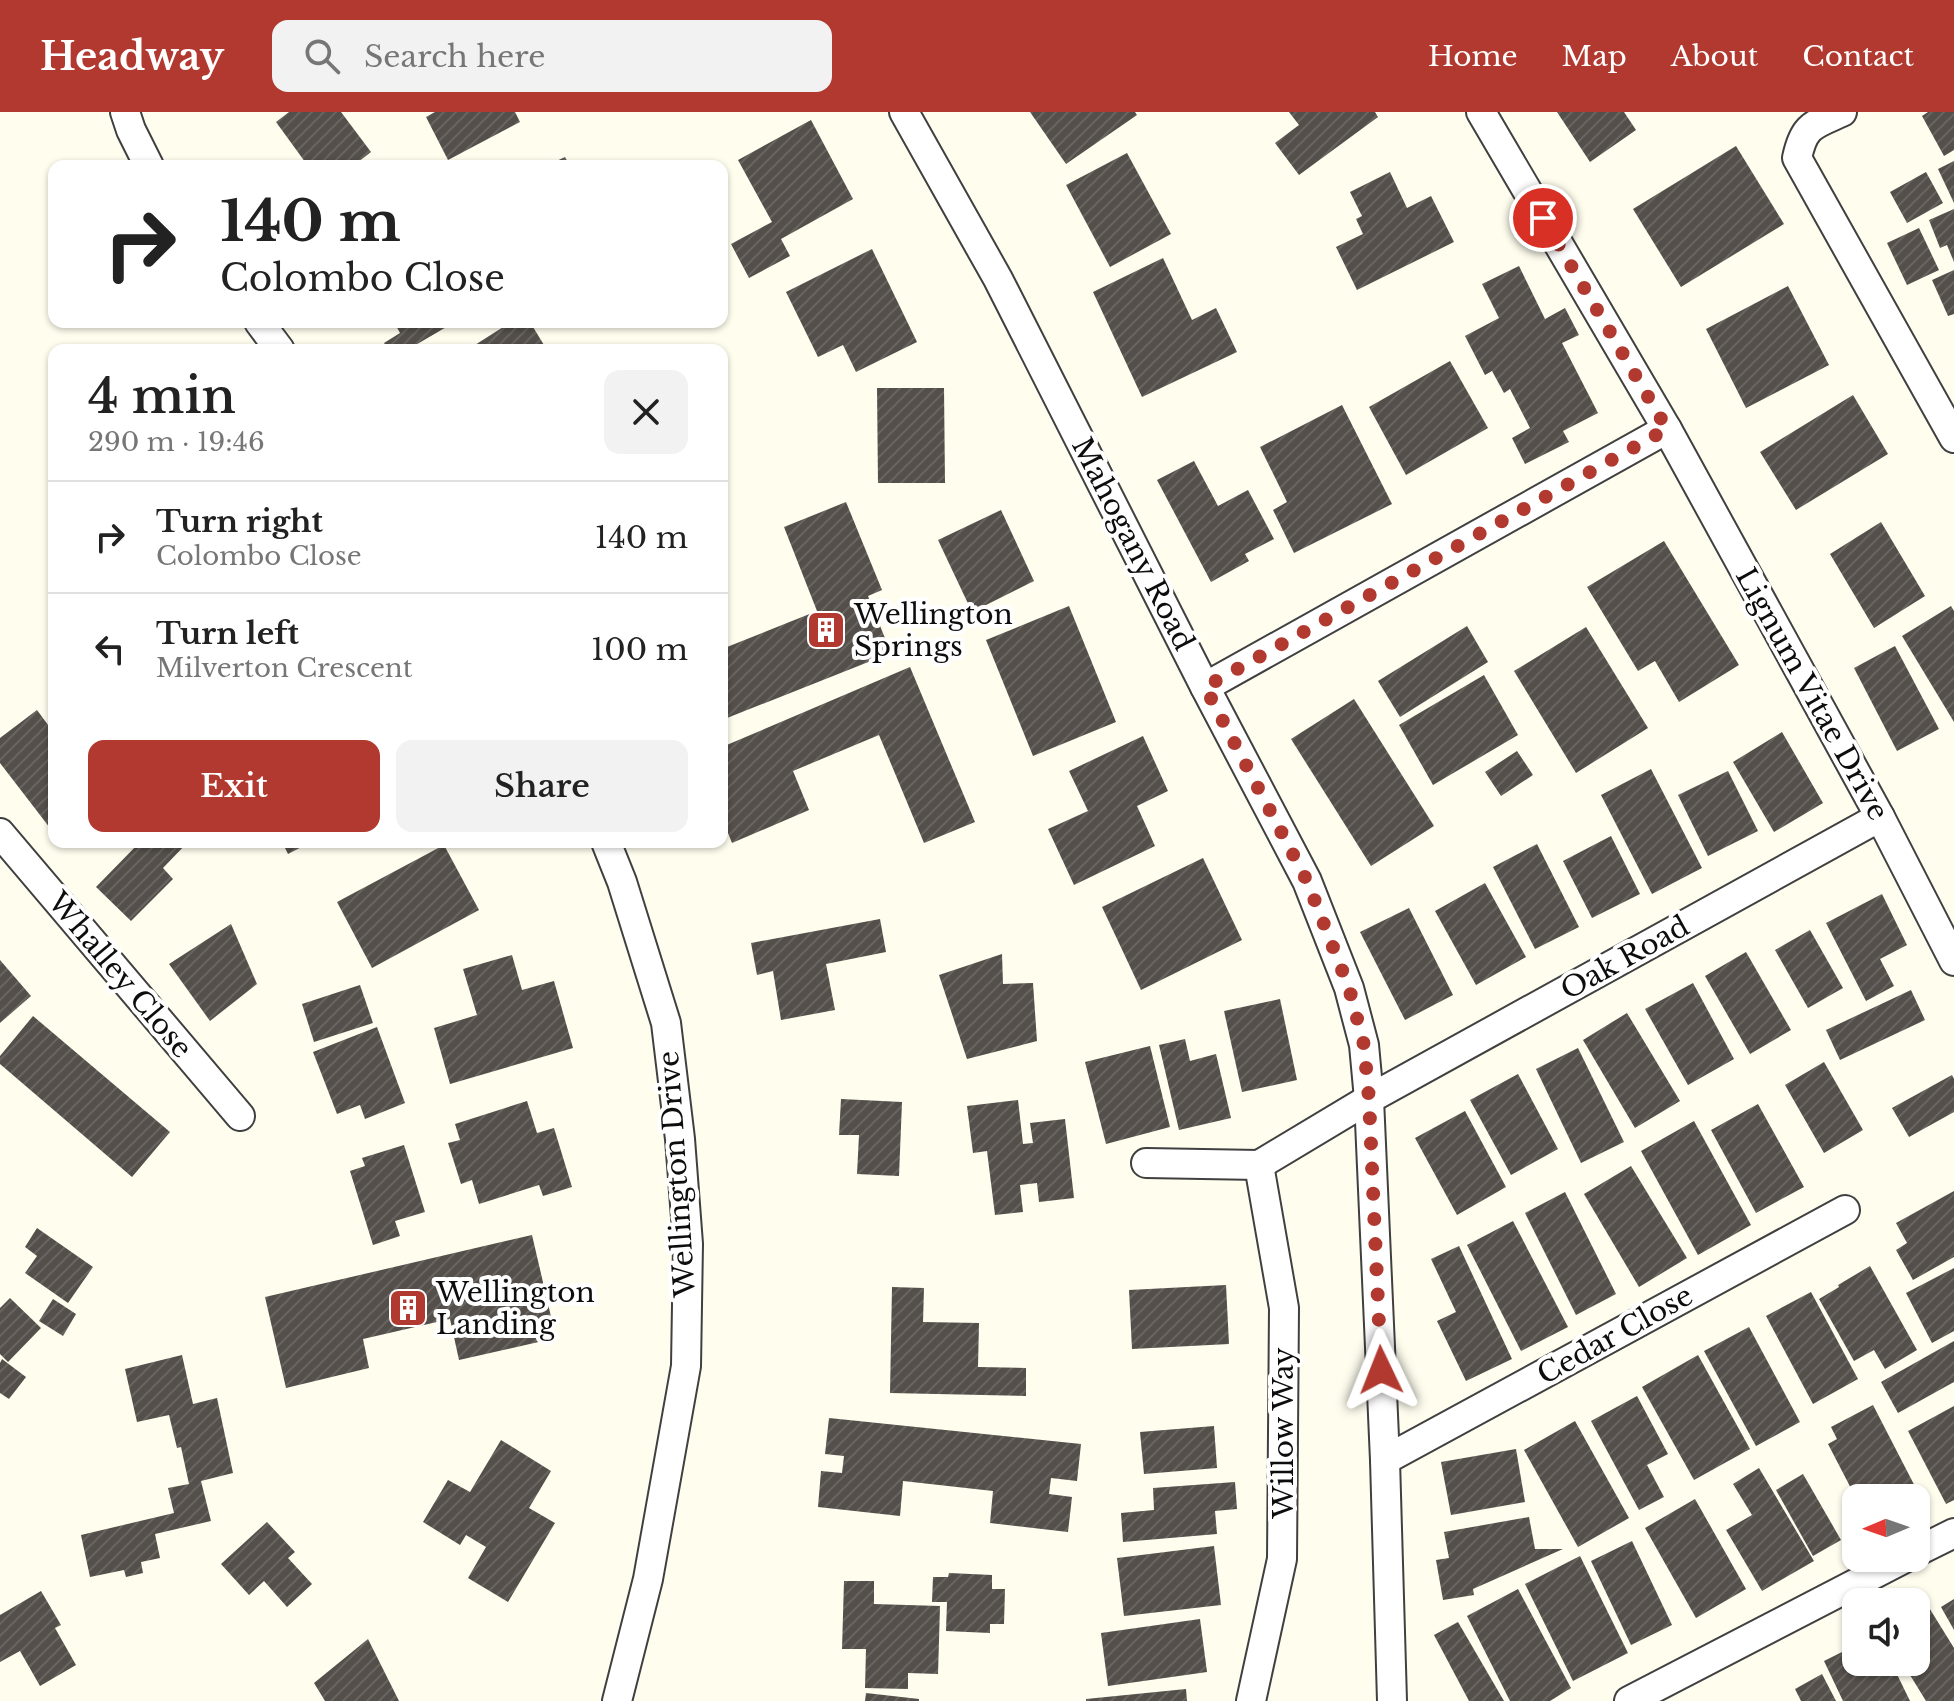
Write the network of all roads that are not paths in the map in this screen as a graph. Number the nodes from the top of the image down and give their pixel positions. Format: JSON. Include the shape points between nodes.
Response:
{"nodes":[{"id":1,"x":125,"y":112,"type":"edge"},
{"id":2,"x":904,"y":112,"type":"edge"},
{"id":3,"x":1481,"y":112,"type":"edge"},
{"id":4,"x":1842,"y":112,"type":"edge"},
{"id":5,"x":146,"y":160,"type":"edge"},
{"id":6,"x":1943,"y":395,"type":"edge"},
{"id":7,"x":1667,"y":429,"type":"junction"},
{"id":8,"x":1954,"y":438,"type":"edge"},
{"id":9,"x":1205,"y":687,"type":"junction"},
{"id":10,"x":1880,"y":817,"type":"junction"},
{"id":11,"x":0,"y":833,"type":"edge"},
{"id":12,"x":608,"y":848,"type":"edge"},
{"id":13,"x":10,"y":863,"type":"edge"},
{"id":14,"x":1954,"y":961,"type":"edge"},
{"id":15,"x":1369,"y":1099,"type":"junction"},
{"id":16,"x":240,"y":1116,"type":"dead end"},
{"id":17,"x":1146,"y":1163,"type":"dead end"},
{"id":18,"x":1259,"y":1165,"type":"junction"},
{"id":19,"x":1845,"y":1210,"type":"dead end"},
{"id":20,"x":1385,"y":1460,"type":"junction"},
{"id":21,"x":1954,"y":1533,"type":"edge"},
{"id":22,"x":1930,"y":1545,"type":"edge"},
{"id":23,"x":1878,"y":1572,"type":"edge"},
{"id":24,"x":617,"y":1701,"type":"edge"},
{"id":25,"x":1251,"y":1701,"type":"edge"},
{"id":26,"x":1392,"y":1701,"type":"edge"},
{"id":27,"x":1629,"y":1701,"type":"edge"}],
"edges":[{"from":1,"to":5,"type":"street"},
{"from":2,"to":9,"type":"street","name":"Mahogany Road","via":[[998,279]]},
{"from":3,"to":7,"type":"street","name":"Lignum Vitae Drive"},
{"from":4,"to":6,"type":"street","via":[[1808,128],[1797,158]]},
{"from":6,"to":8,"type":"street"},
{"from":7,"to":9,"type":"street"},
{"from":7,"to":10,"type":"street","name":"Lignum Vitae Drive"},
{"from":9,"to":15,"type":"street","name":"Mahogany Road","via":[[1307,881],[1349,988],[1364,1045]]},
{"from":10,"to":14,"type":"street","name":"Lignum Vitae Drive"},
{"from":10,"to":15,"type":"street","name":"Oak Road"},
{"from":11,"to":13,"type":"street","name":"Whalley Close"},
{"from":12,"to":24,"type":"street","name":"Wellington Drive","via":[[666,1023],[688,1244],[686,1366],[648,1579]]},
{"from":13,"to":16,"type":"street","name":"Whalley Close"},
{"from":15,"to":18,"type":"street"},
{"from":15,"to":20,"type":"street","name":"Mahogany Road"},
{"from":17,"to":18,"type":"street"},
{"from":18,"to":25,"type":"street","name":"Willow Way","via":[[1284,1308],[1282,1559]]},
{"from":19,"to":20,"type":"street","name":"Cedar Close"},
{"from":20,"to":26,"type":"street","name":"Mahogany Road"},
{"from":21,"to":22,"type":"street"},
{"from":23,"to":27,"type":"street"}]}
